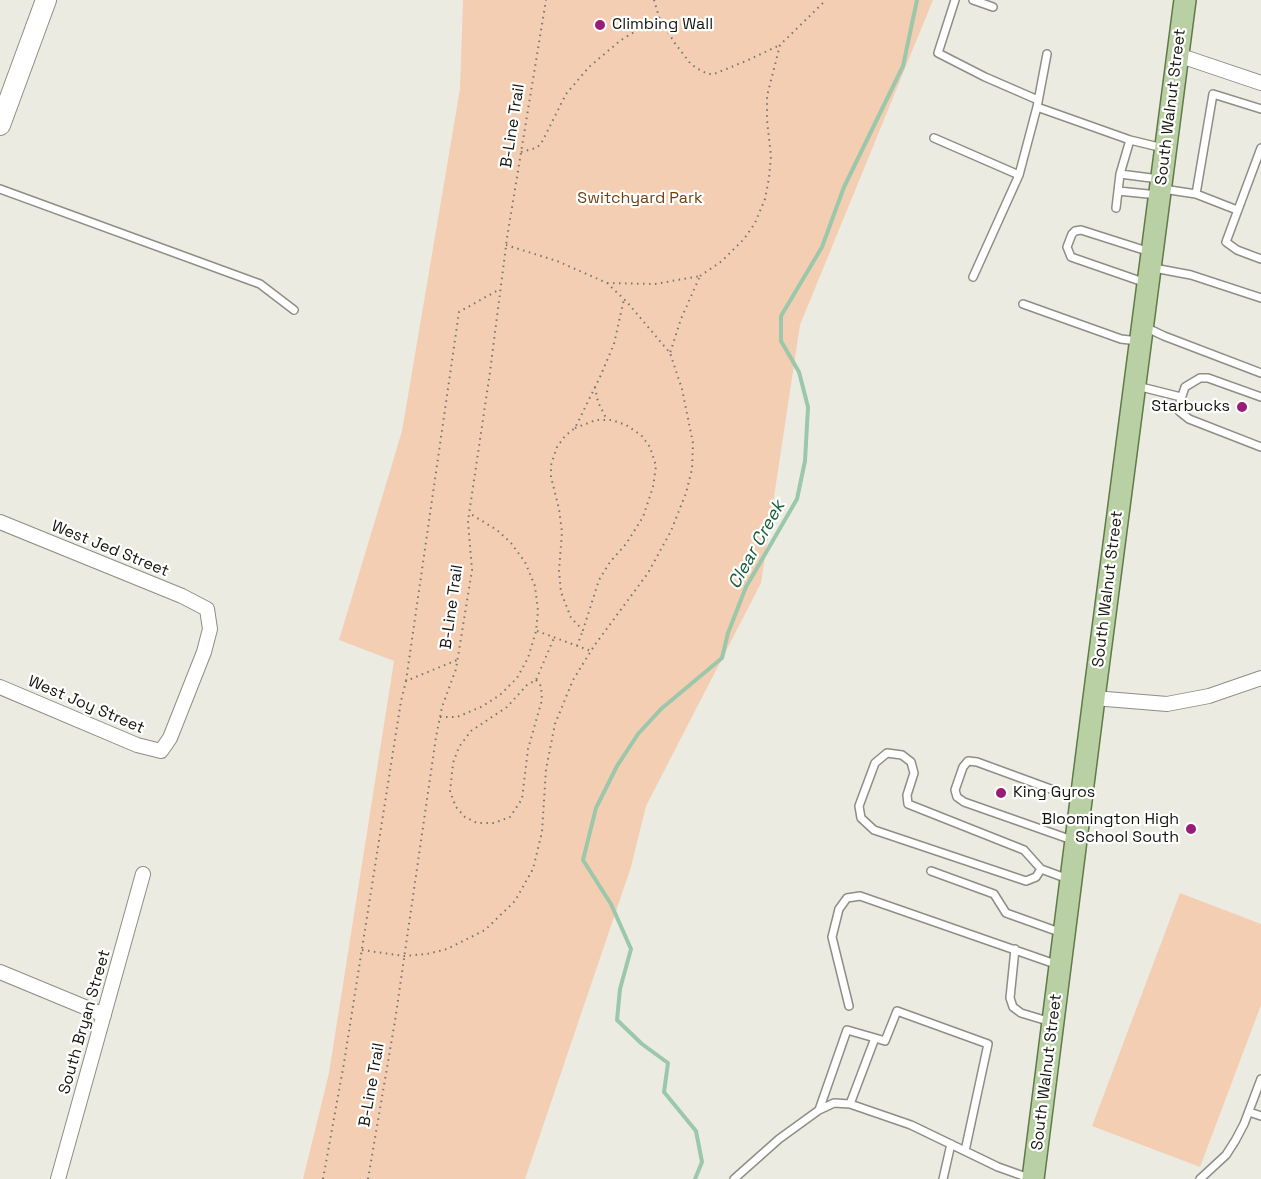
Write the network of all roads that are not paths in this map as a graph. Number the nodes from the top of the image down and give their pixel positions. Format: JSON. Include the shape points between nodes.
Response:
{"nodes":[{"id":1,"x":46,"y":0,"type":"edge"},
{"id":2,"x":955,"y":0,"type":"edge"},
{"id":3,"x":974,"y":0,"type":"edge"},
{"id":4,"x":1185,"y":0,"type":"edge"},
{"id":5,"x":993,"y":7,"type":"dead end"},
{"id":6,"x":1047,"y":54,"type":"dead end"},
{"id":7,"x":1178,"y":55,"type":"junction"},
{"id":8,"x":1261,"y":83,"type":"edge"},
{"id":9,"x":1037,"y":104,"type":"junction"},
{"id":10,"x":1261,"y":109,"type":"edge"},
{"id":11,"x":0,"y":125,"type":"edge"},
{"id":12,"x":934,"y":138,"type":"dead end"},
{"id":13,"x":1130,"y":140,"type":"junction"},
{"id":14,"x":1261,"y":148,"type":"edge"},
{"id":15,"x":1166,"y":149,"type":"junction"},
{"id":16,"x":1120,"y":174,"type":"junction"},
{"id":17,"x":1019,"y":175,"type":"junction"},
{"id":18,"x":1161,"y":188,"type":"junction"},
{"id":19,"x":0,"y":189,"type":"edge"},
{"id":20,"x":1118,"y":191,"type":"junction"},
{"id":21,"x":1196,"y":194,"type":"junction"},
{"id":22,"x":1116,"y":208,"type":"dead end"},
{"id":23,"x":1237,"y":210,"type":"junction"},
{"id":24,"x":1261,"y":259,"type":"edge"},
{"id":25,"x":1150,"y":268,"type":"junction"},
{"id":26,"x":973,"y":277,"type":"dead end"},
{"id":27,"x":1261,"y":298,"type":"edge"},
{"id":28,"x":1023,"y":304,"type":"dead end"},
{"id":29,"x":294,"y":310,"type":"dead end"},
{"id":30,"x":1141,"y":334,"type":"junction"},
{"id":31,"x":1261,"y":373,"type":"edge"},
{"id":32,"x":1135,"y":386,"type":"junction"},
{"id":33,"x":1181,"y":397,"type":"junction"},
{"id":34,"x":1261,"y":397,"type":"edge"},
{"id":35,"x":1261,"y":447,"type":"edge"},
{"id":36,"x":0,"y":522,"type":"edge"},
{"id":37,"x":1261,"y":678,"type":"edge"},
{"id":38,"x":0,"y":687,"type":"edge"},
{"id":39,"x":1094,"y":698,"type":"junction"},
{"id":40,"x":160,"y":751,"type":"joint"},
{"id":41,"x":1081,"y":800,"type":"junction"},
{"id":42,"x":1076,"y":841,"type":"junction"},
{"id":43,"x":1041,"y":869,"type":"junction"},
{"id":44,"x":931,"y":871,"type":"dead end"},
{"id":45,"x":143,"y":874,"type":"dead end"},
{"id":46,"x":1071,"y":880,"type":"junction"},
{"id":47,"x":1064,"y":934,"type":"junction"},
{"id":48,"x":1015,"y":949,"type":"junction"},
{"id":49,"x":1060,"y":966,"type":"junction"},
{"id":50,"x":0,"y":972,"type":"edge"},
{"id":51,"x":849,"y":1006,"type":"dead end"},
{"id":52,"x":104,"y":1015,"type":"junction"},
{"id":53,"x":1053,"y":1023,"type":"junction"},
{"id":54,"x":875,"y":1038,"type":"junction"},
{"id":55,"x":1261,"y":1079,"type":"edge"},
{"id":56,"x":850,"y":1104,"type":"junction"},
{"id":57,"x":819,"y":1110,"type":"junction"},
{"id":58,"x":1249,"y":1112,"type":"junction"},
{"id":59,"x":1261,"y":1116,"type":"edge"},
{"id":60,"x":951,"y":1144,"type":"junction"},
{"id":61,"x":965,"y":1151,"type":"junction"},
{"id":62,"x":58,"y":1179,"type":"edge"},
{"id":63,"x":734,"y":1179,"type":"edge"},
{"id":64,"x":943,"y":1179,"type":"edge"},
{"id":65,"x":1032,"y":1179,"type":"edge"},
{"id":66,"x":1200,"y":1179,"type":"edge"}],
"edges":[{"from":1,"to":11,"type":"street"},
{"from":2,"to":9,"type":"lane","via":[[938,53]]},
{"from":3,"to":5,"type":"lane"},
{"from":4,"to":7,"type":"main road","name":"South Walnut Street"},
{"from":6,"to":9,"type":"lane"},
{"from":7,"to":8,"type":"street"},
{"from":7,"to":15,"type":"main road","name":"South Walnut Street"},
{"from":9,"to":13,"type":"lane"},
{"from":9,"to":17,"type":"lane"},
{"from":10,"to":21,"type":"lane","via":[[1213,94]]},
{"from":12,"to":17,"type":"lane"},
{"from":13,"to":15,"type":"lane"},
{"from":13,"to":16,"type":"lane"},
{"from":14,"to":23,"type":"lane"},
{"from":15,"to":18,"type":"main road","name":"South Walnut Street"},
{"from":16,"to":18,"type":"lane"},
{"from":16,"to":20,"type":"lane"},
{"from":17,"to":26,"type":"lane"},
{"from":18,"to":20,"type":"lane"},
{"from":18,"to":21,"type":"lane"},
{"from":18,"to":25,"type":"main road","name":"South Walnut Street"},
{"from":19,"to":29,"type":"lane","via":[[260,284]]},
{"from":20,"to":22,"type":"lane"},
{"from":21,"to":23,"type":"lane"},
{"from":23,"to":24,"type":"lane","via":[[1226,242]]},
{"from":25,"to":25,"type":"lane","via":[[1081,230],[1072,234],[1067,247],[1071,257]]},
{"from":25,"to":27,"type":"lane","via":[[1191,275]]},
{"from":25,"to":30,"type":"main road","name":"South Walnut Street"},
{"from":28,"to":30,"type":"lane","via":[[1121,339]]},
{"from":30,"to":31,"type":"lane","via":[[1164,336]]},
{"from":30,"to":32,"type":"main road","name":"South Walnut Street"},
{"from":32,"to":33,"type":"lane"},
{"from":32,"to":39,"type":"main road","name":"South Walnut Street"},
{"from":33,"to":34,"type":"lane","via":[[1185,387],[1208,378]]},
{"from":33,"to":35,"type":"lane","via":[[1179,411],[1189,419]]},
{"from":36,"to":40,"type":"street","name":"West Jed Street","via":[[207,609],[210,629],[204,652],[170,738]]},
{"from":37,"to":39,"type":"street","via":[[1209,696],[1167,704]]},
{"from":38,"to":40,"type":"street","name":"West Joy Street"},
{"from":39,"to":41,"type":"main road","name":"South Walnut Street"},
{"from":41,"to":42,"type":"main road","name":"South Walnut Street"},
{"from":41,"to":42,"type":"lane","via":[[968,761],[955,790],[964,802]]},
{"from":42,"to":46,"type":"main road","name":"South Walnut Street"},
{"from":43,"to":43,"type":"lane","via":[[1024,850],[908,804],[914,772],[911,762],[902,755],[886,753],[875,763],[859,806],[861,818],[874,830],[1026,881],[1036,877]]},
{"from":43,"to":46,"type":"lane"},
{"from":44,"to":47,"type":"lane","via":[[994,894],[1006,913]]},
{"from":45,"to":52,"type":"street","name":"South Bryan Street"},
{"from":46,"to":47,"type":"main road","name":"South Walnut Street"},
{"from":47,"to":49,"type":"main road","name":"South Walnut Street"},
{"from":48,"to":49,"type":"lane"},
{"from":48,"to":51,"type":"lane","via":[[860,896],[847,898],[839,909],[832,938]]},
{"from":48,"to":53,"type":"lane","via":[[1010,998],[1013,1007]]},
{"from":49,"to":53,"type":"main road","name":"South Walnut Street"},
{"from":50,"to":52,"type":"street"},
{"from":52,"to":62,"type":"street","name":"South Bryan Street"},
{"from":53,"to":65,"type":"main road","name":"South Walnut Street"},
{"from":54,"to":56,"type":"lane"},
{"from":54,"to":57,"type":"lane","via":[[846,1030]]},
{"from":54,"to":61,"type":"lane","via":[[885,1041],[897,1011],[988,1044]]},
{"from":55,"to":58,"type":"lane"},
{"from":56,"to":57,"type":"lane","via":[[834,1103]]},
{"from":56,"to":60,"type":"lane"},
{"from":57,"to":63,"type":"lane"},
{"from":58,"to":59,"type":"lane"},
{"from":58,"to":66,"type":"lane","via":[[1226,1155]]},
{"from":60,"to":61,"type":"lane"},
{"from":60,"to":64,"type":"lane"},
{"from":61,"to":65,"type":"lane"}]}
